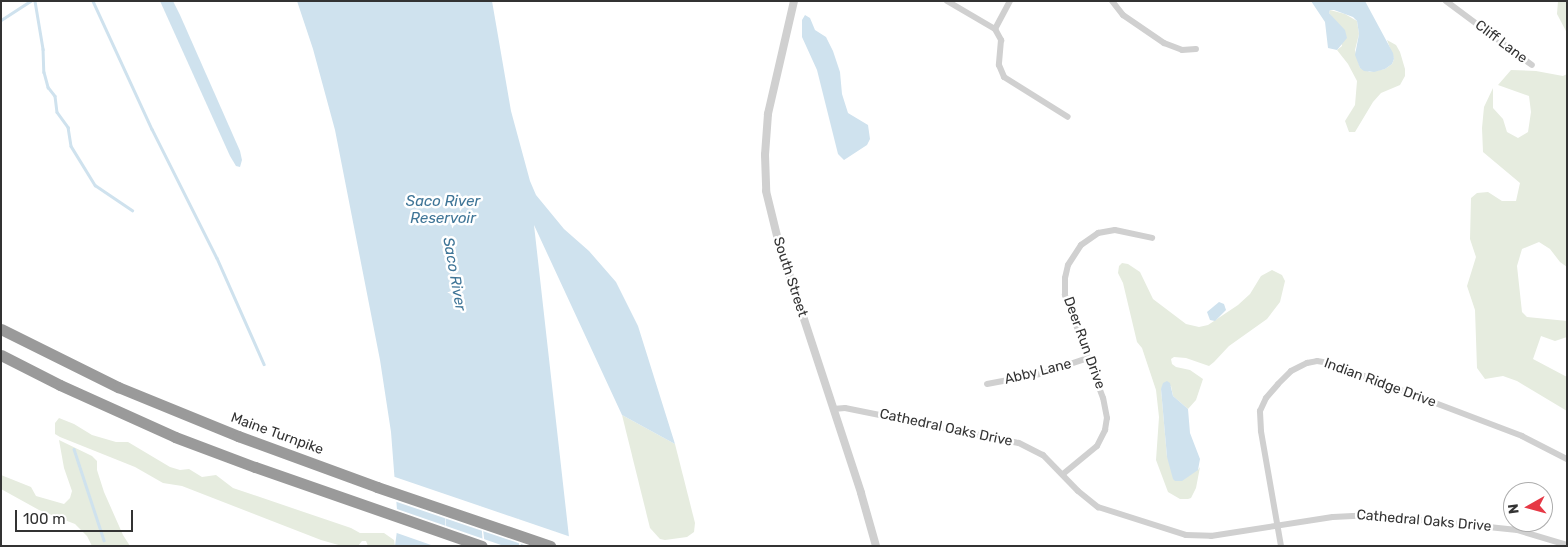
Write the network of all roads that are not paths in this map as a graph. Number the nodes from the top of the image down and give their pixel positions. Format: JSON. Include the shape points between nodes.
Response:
{"nodes":[{"id":1,"x":947,"y":1,"type":"edge"},
{"id":2,"x":1010,"y":1,"type":"edge"},
{"id":3,"x":1112,"y":1,"type":"edge"},
{"id":4,"x":1446,"y":1,"type":"edge"},
{"id":5,"x":793,"y":2,"type":"edge"},
{"id":6,"x":995,"y":29,"type":"junction"},
{"id":7,"x":1196,"y":49,"type":"dead end"},
{"id":8,"x":1532,"y":65,"type":"dead end"},
{"id":9,"x":1068,"y":117,"type":"dead end"},
{"id":10,"x":1152,"y":238,"type":"dead end"},
{"id":11,"x":1,"y":329,"type":"edge"},
{"id":12,"x":1,"y":355,"type":"edge"},
{"id":13,"x":1088,"y":358,"type":"junction"},
{"id":14,"x":987,"y":384,"type":"dead end"},
{"id":15,"x":833,"y":409,"type":"junction"},
{"id":16,"x":1567,"y":459,"type":"edge"},
{"id":17,"x":1063,"y":474,"type":"junction"},
{"id":18,"x":1278,"y":526,"type":"junction"},
{"id":19,"x":1567,"y":545,"type":"edge"},
{"id":20,"x":482,"y":546,"type":"edge"},
{"id":21,"x":550,"y":546,"type":"edge"},
{"id":22,"x":876,"y":546,"type":"edge"},
{"id":23,"x":1281,"y":546,"type":"edge"}],
"edges":[{"from":1,"to":6,"type":"street"},
{"from":2,"to":6,"type":"street"},
{"from":3,"to":7,"type":"street","via":[[1123,15],[1164,43],[1182,50]]},
{"from":4,"to":8,"type":"street","name":"Cliff Lane"},
{"from":5,"to":15,"type":"street","name":"South Street","via":[[768,114],[764,155],[766,191],[778,240]]},
{"from":6,"to":9,"type":"street","via":[[1001,40],[999,65],[1004,77]]},
{"from":10,"to":13,"type":"street","name":"Deer Run Drive","via":[[1104,231],[1088,238],[1072,258],[1064,278],[1065,295]]},
{"from":11,"to":21,"type":"highway","name":"Maine Turnpike","via":[[118,387],[238,436]]},
{"from":12,"to":20,"type":"highway","via":[[175,437]]},
{"from":13,"to":14,"type":"street","name":"Abby Lane","via":[[1040,374]]},
{"from":13,"to":17,"type":"street","name":"Deer Run Drive","via":[[1106,407],[1106,424],[1097,446]]},
{"from":15,"to":17,"type":"street","name":"Cathedral Oaks Drive","via":[[845,408],[1012,441],[1034,449]]},
{"from":15,"to":22,"type":"street","name":"South Street"},
{"from":16,"to":18,"type":"street","name":"Indian Ridge Drive","via":[[1522,436],[1329,363],[1312,362],[1285,377],[1266,398],[1260,411],[1260,430]]},
{"from":17,"to":18,"type":"street","name":"Cathedral Oaks Drive","via":[[1098,507],[1186,535],[1211,536]]},
{"from":18,"to":19,"type":"street","name":"Cathedral Oaks Drive","via":[[1332,517],[1378,515],[1517,530]]},
{"from":18,"to":23,"type":"street","name":"Indian Ridge Drive"}]}
